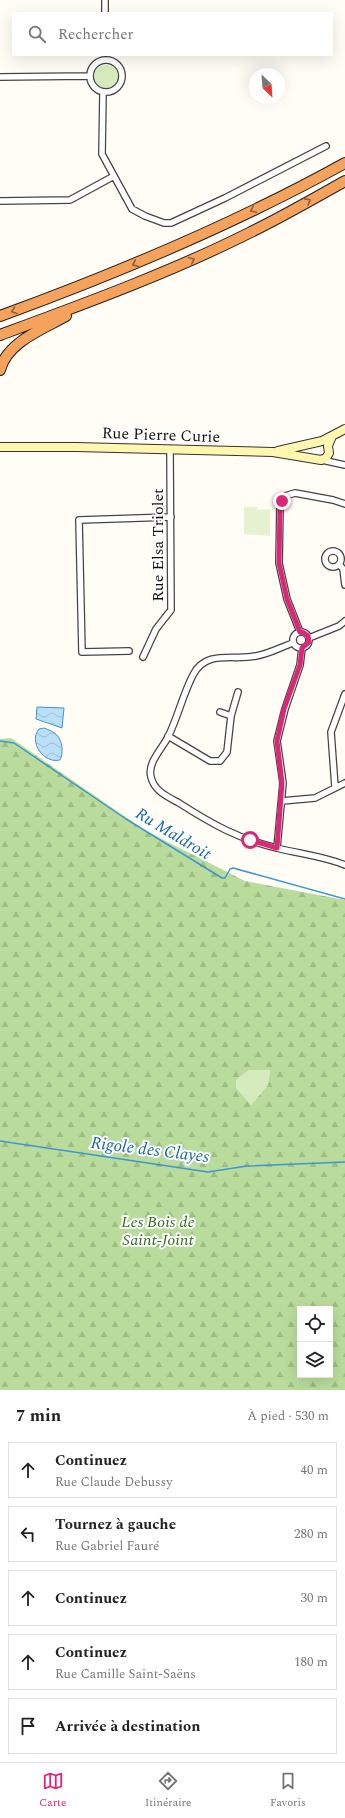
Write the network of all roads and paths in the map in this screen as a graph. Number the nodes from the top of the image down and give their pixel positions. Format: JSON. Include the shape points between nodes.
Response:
{"nodes":[{"id":1,"x":105,"y":0,"type":"edge"},
{"id":2,"x":105,"y":12,"type":"edge"},
{"id":3,"x":105,"y":57,"type":"edge"},
{"id":4,"x":89,"y":76,"type":"junction"},
{"id":5,"x":0,"y":77,"type":"edge"},
{"id":6,"x":103,"y":93,"type":"junction"},
{"id":7,"x":326,"y":146,"type":"dead end"},
{"id":8,"x":345,"y":156,"type":"edge"},
{"id":9,"x":345,"y":164,"type":"edge"},
{"id":10,"x":114,"y":176,"type":"junction"},
{"id":11,"x":345,"y":181,"type":"edge"},
{"id":12,"x":288,"y":193,"type":"junction"},
{"id":13,"x":0,"y":201,"type":"edge"},
{"id":14,"x":91,"y":302,"type":"junction"},
{"id":15,"x":0,"y":316,"type":"edge"},
{"id":16,"x":0,"y":335,"type":"edge"},
{"id":17,"x":0,"y":370,"type":"edge"},
{"id":18,"x":345,"y":429,"type":"edge"},
{"id":19,"x":0,"y":441,"type":"edge"},
{"id":20,"x":48,"y":446,"type":"junction"},
{"id":21,"x":324,"y":446,"type":"junction"},
{"id":22,"x":0,"y":447,"type":"edge"},
{"id":23,"x":170,"y":450,"type":"junction"},
{"id":24,"x":273,"y":452,"type":"junction"},
{"id":25,"x":313,"y":458,"type":"junction"},
{"id":26,"x":322,"y":460,"type":"junction"},
{"id":27,"x":345,"y":465,"type":"edge"},
{"id":28,"x":345,"y":504,"type":"edge"},
{"id":29,"x":171,"y":517,"type":"junction"},
{"id":30,"x":339,"y":564,"type":"dead end"},
{"id":31,"x":345,"y":585,"type":"edge"},
{"id":32,"x":345,"y":621,"type":"edge"},
{"id":33,"x":300,"y":632,"type":"junction"},
{"id":34,"x":308,"y":638,"type":"junction"},
{"id":35,"x":293,"y":643,"type":"junction"},
{"id":36,"x":302,"y":648,"type":"junction"},
{"id":37,"x":129,"y":651,"type":"dead end"},
{"id":38,"x":143,"y":657,"type":"dead end"},
{"id":39,"x":238,"y":692,"type":"dead end"},
{"id":40,"x":345,"y":694,"type":"edge"},
{"id":41,"x":220,"y":712,"type":"dead end"},
{"id":42,"x":231,"y":716,"type":"junction"},
{"id":43,"x":168,"y":736,"type":"junction"},
{"id":44,"x":345,"y":783,"type":"edge"},
{"id":45,"x":335,"y":787,"type":"junction"},
{"id":46,"x":282,"y":801,"type":"junction"},
{"id":47,"x":277,"y":848,"type":"junction"},
{"id":48,"x":345,"y":865,"type":"edge"}],
"edges":[{"from":1,"to":2,"type":"street"},
{"from":3,"to":4,"type":"street","via":[[92,67]]},
{"from":3,"to":6,"type":"street","via":[[118,66],[122,81],[116,89]]},
{"from":4,"to":5,"type":"street"},
{"from":4,"to":6,"type":"street","via":[[92,85]]},
{"from":6,"to":10,"type":"street","via":[[102,154]]},
{"from":7,"to":10,"type":"street","via":[[171,223],[164,223],[132,209]]},
{"from":8,"to":12,"type":"highway","via":[[301,182]]},
{"from":9,"to":12,"type":"highway"},
{"from":10,"to":13,"type":"street","via":[[70,200]]},
{"from":14,"to":11,"type":"highway","one_way":true,"via":[[250,233]]},
{"from":12,"to":15,"type":"highway","one_way":true,"via":[[120,270]]},
{"from":14,"to":16,"type":"highway"},
{"from":14,"to":17,"type":"highway","via":[[12,348],[2,361]]},
{"from":18,"to":21,"type":"street","name":"Rue Pierre Curie","via":[[332,436]]},
{"from":19,"to":20,"type":"street","name":"Rue Pierre Curie"},
{"from":20,"to":22,"type":"street","name":"Rue Pierre Curie"},
{"from":20,"to":23,"type":"street","name":"Rue Pierre Curie"},
{"from":21,"to":24,"type":"street","name":"Rue Pierre Curie"},
{"from":21,"to":25,"type":"street","via":[[310,452]]},
{"from":21,"to":26,"type":"street","name":"Rue Pierre Curie","via":[[326,458]]},
{"from":21,"to":27,"type":"street","via":[[331,457]]},
{"from":23,"to":24,"type":"street","name":"Rue Pierre Curie"},
{"from":23,"to":29,"type":"street","name":"Rue Elsa Triolet"},
{"from":24,"to":25,"type":"street","name":"Rue Pierre Curie"},
{"from":25,"to":26,"type":"street","name":"Rue Pierre Curie"},
{"from":26,"to":27,"type":"street"},
{"from":28,"to":33,"type":"street","via":[[295,493],[286,496],[280,506],[279,563],[287,599]]},
{"from":29,"to":37,"type":"street","via":[[79,520],[82,652]]},
{"from":29,"to":38,"type":"street","name":"Rue Elsa Triolet","via":[[170,610],[156,629]]},
{"from":30,"to":31,"type":"street","via":[[343,569]]},
{"from":32,"to":34,"type":"street","via":[[339,626]]},
{"from":33,"to":34,"type":"street"},
{"from":33,"to":35,"type":"street","via":[[295,635]]},
{"from":34,"to":36,"type":"street","via":[[308,644]]},
{"from":35,"to":36,"type":"street","via":[[296,647]]},
{"from":35,"to":43,"type":"street","via":[[258,656],[220,657],[203,664],[194,673]]},
{"from":36,"to":46,"type":"street","via":[[300,665],[284,709],[277,741]]},
{"from":39,"to":42,"type":"street"},
{"from":40,"to":45,"type":"street","via":[[331,732]]},
{"from":41,"to":42,"type":"street"},
{"from":42,"to":43,"type":"street","via":[[227,752],[220,761],[210,761]]},
{"from":43,"to":47,"type":"street","via":[[151,765],[151,778],[156,788],[233,835]]},
{"from":44,"to":45,"type":"street"},
{"from":45,"to":46,"type":"street","via":[[315,798]]},
{"from":46,"to":47,"type":"street"},
{"from":47,"to":48,"type":"street"}]}
